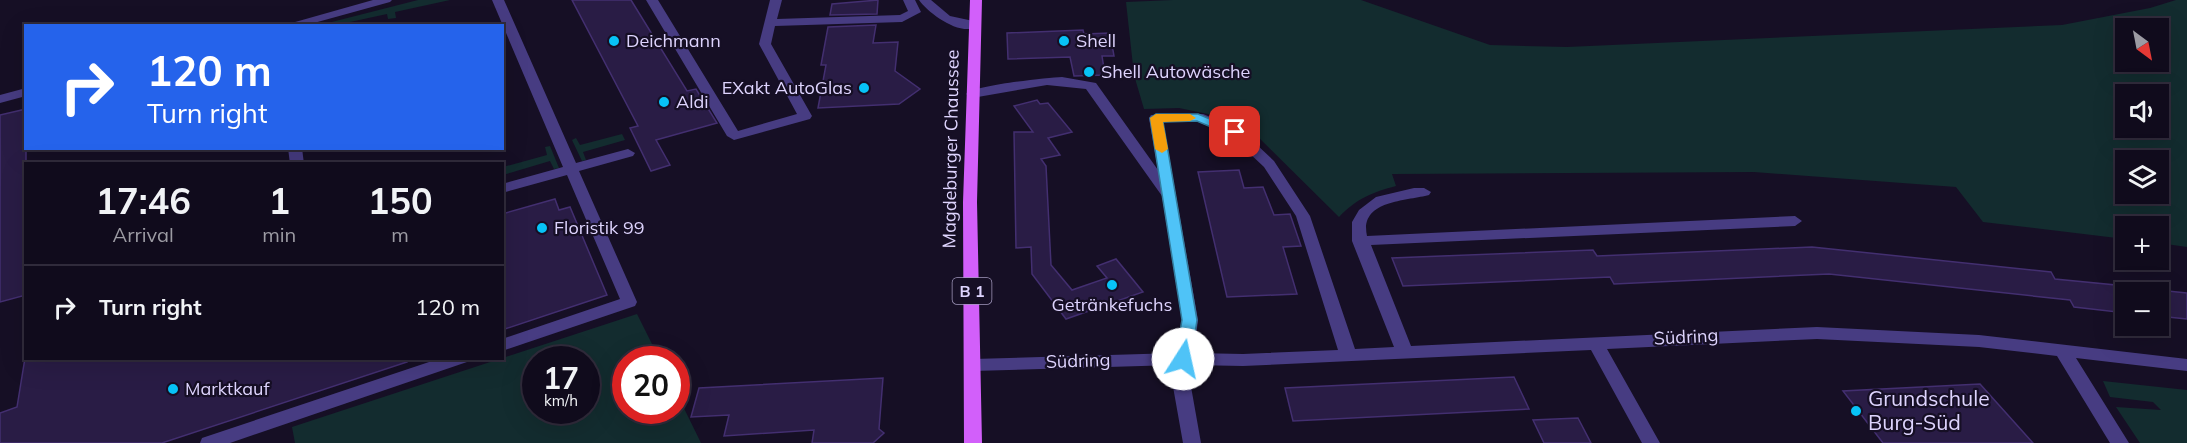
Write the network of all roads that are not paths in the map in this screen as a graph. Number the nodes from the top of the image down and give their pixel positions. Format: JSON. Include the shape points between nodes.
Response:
{"nodes":[{"id":1,"x":386,"y":0,"type":"edge"},
{"id":2,"x":498,"y":0,"type":"edge"},
{"id":3,"x":652,"y":0,"type":"edge"},
{"id":4,"x":776,"y":0,"type":"edge"},
{"id":5,"x":909,"y":0,"type":"edge"},
{"id":6,"x":925,"y":0,"type":"edge"},
{"id":7,"x":976,"y":0,"type":"edge"},
{"id":8,"x":770,"y":23,"type":"junction"},
{"id":9,"x":294,"y":24,"type":"edge"},
{"id":10,"x":974,"y":25,"type":"junction"},
{"id":11,"x":24,"y":93,"type":"edge"},
{"id":12,"x":972,"y":94,"type":"junction"},
{"id":13,"x":0,"y":99,"type":"edge"},
{"id":14,"x":628,"y":153,"type":"dead end"},
{"id":15,"x":572,"y":169,"type":"junction"},
{"id":16,"x":504,"y":188,"type":"edge"},
{"id":17,"x":1424,"y":192,"type":"dead end"},
{"id":18,"x":1170,"y":197,"type":"junction"},
{"id":19,"x":1795,"y":221,"type":"dead end"},
{"id":20,"x":1360,"y":241,"type":"junction"},
{"id":21,"x":1595,"y":342,"type":"junction"},
{"id":22,"x":504,"y":344,"type":"edge"},
{"id":23,"x":2063,"y":351,"type":"junction"},
{"id":24,"x":1405,"y":352,"type":"junction"},
{"id":25,"x":1348,"y":354,"type":"junction"},
{"id":26,"x":1183,"y":359,"type":"junction"},
{"id":27,"x":455,"y":360,"type":"edge"},
{"id":28,"x":973,"y":365,"type":"junction"},
{"id":29,"x":2187,"y":365,"type":"edge"},
{"id":30,"x":209,"y":443,"type":"edge"},
{"id":31,"x":973,"y":443,"type":"edge"},
{"id":32,"x":1192,"y":443,"type":"edge"},
{"id":33,"x":1652,"y":443,"type":"edge"},
{"id":34,"x":2120,"y":443,"type":"edge"}],
"edges":[{"from":1,"to":9,"type":"street"},
{"from":2,"to":15,"type":"street"},
{"from":3,"to":8,"type":"street","via":[[734,136],[805,116],[765,44]]},
{"from":4,"to":8,"type":"street"},
{"from":5,"to":8,"type":"street","via":[[915,12],[902,18]]},
{"from":6,"to":10,"type":"street","via":[[936,13],[956,24]]},
{"from":7,"to":10,"type":"main road","name":"Magdeburger Chaussee","number":"B 1"},
{"from":10,"to":12,"type":"main road","name":"Magdeburger Chaussee","number":"B 1"},
{"from":11,"to":13,"type":"street"},
{"from":12,"to":18,"type":"street","via":[[1040,82],[1069,81],[1091,86]]},
{"from":12,"to":28,"type":"main road","name":"Magdeburger Chaussee","number":"B 1"},
{"from":14,"to":15,"type":"street"},
{"from":15,"to":16,"type":"street"},
{"from":15,"to":22,"type":"street","via":[[629,302]]},
{"from":17,"to":20,"type":"street","via":[[1392,196],[1370,207],[1358,222]]},
{"from":18,"to":25,"type":"street","via":[[1156,118],[1198,117],[1235,132],[1269,165],[1303,216]]},
{"from":18,"to":26,"type":"street","via":[[1190,320]]},
{"from":19,"to":20,"type":"street"},
{"from":20,"to":24,"type":"street"},
{"from":21,"to":23,"type":"street","name":"Südring","via":[[1763,333],[1869,333]]},
{"from":21,"to":24,"type":"street","name":"Südring"},
{"from":21,"to":33,"type":"street"},
{"from":23,"to":29,"type":"street","name":"Südring"},
{"from":23,"to":34,"type":"street"},
{"from":24,"to":25,"type":"street","name":"Südring"},
{"from":25,"to":26,"type":"street","name":"Südring"},
{"from":26,"to":28,"type":"street","name":"Südring"},
{"from":26,"to":32,"type":"street","via":[[1181,381]]},
{"from":27,"to":30,"type":"street"},
{"from":28,"to":31,"type":"main road","name":"Magdeburger Chaussee","number":"B 1"}]}
